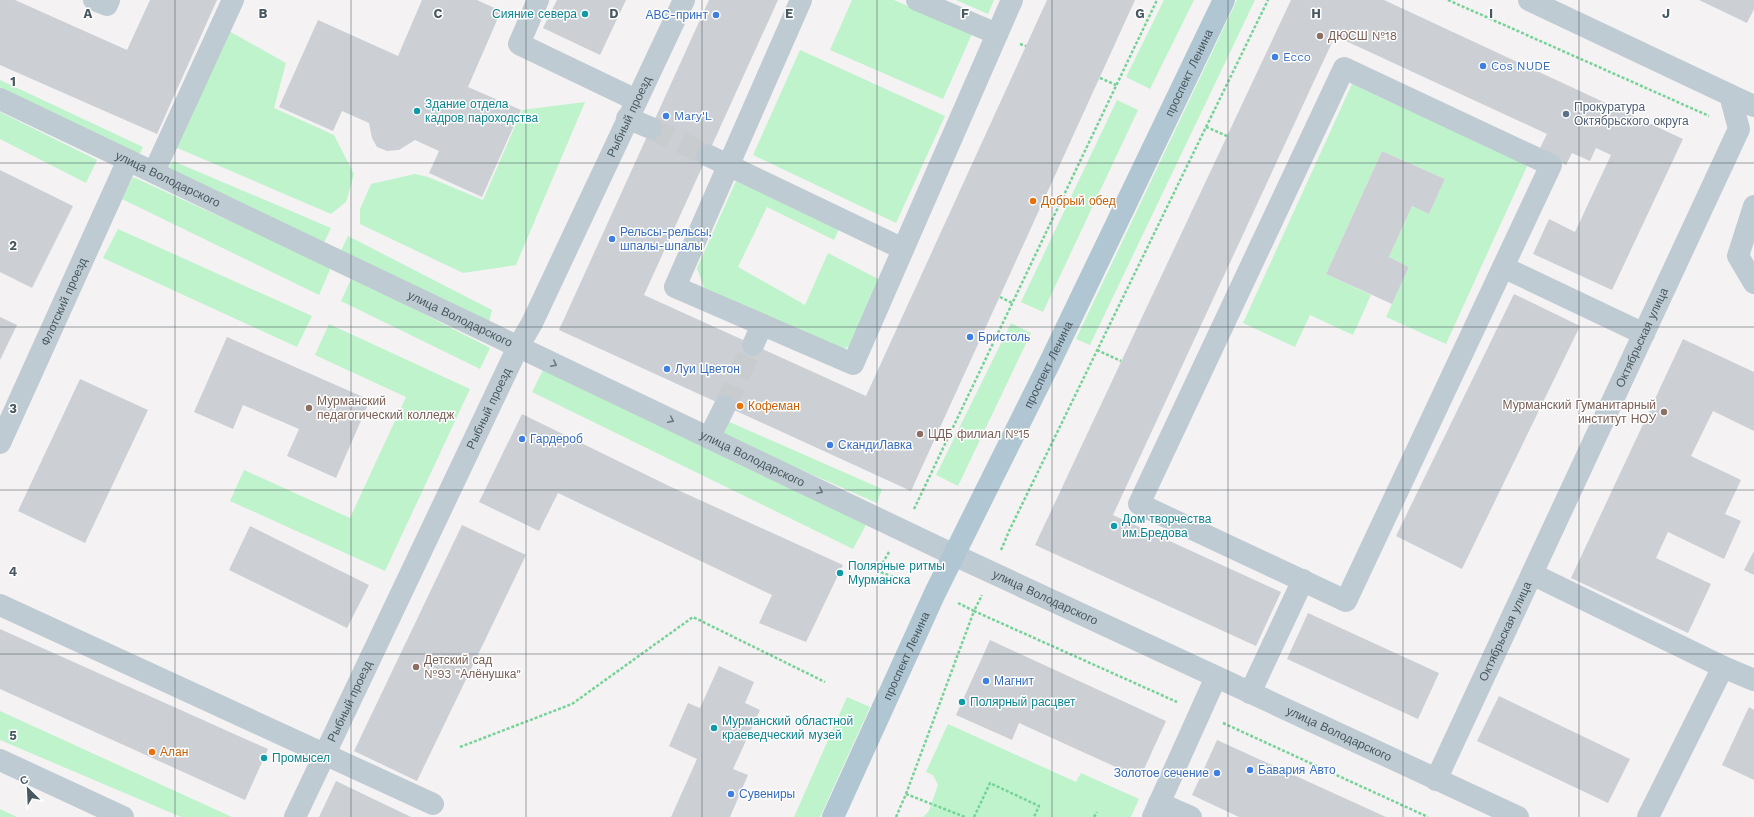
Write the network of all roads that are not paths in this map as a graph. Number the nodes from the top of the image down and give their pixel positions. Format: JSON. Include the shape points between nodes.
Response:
{"nodes":[{"id":1,"x":94,"y":0,"type":"edge"},
{"id":2,"x":109,"y":0,"type":"edge"},
{"id":3,"x":233,"y":0,"type":"edge"},
{"id":4,"x":538,"y":0,"type":"edge"},
{"id":5,"x":684,"y":0,"type":"edge"},
{"id":6,"x":801,"y":0,"type":"edge"},
{"id":7,"x":917,"y":0,"type":"edge"},
{"id":8,"x":1012,"y":0,"type":"edge"},
{"id":9,"x":1224,"y":0,"type":"edge"},
{"id":10,"x":1529,"y":0,"type":"edge"},
{"id":11,"x":997,"y":34,"type":"junction"},
{"id":12,"x":1730,"y":96,"type":"junction"},
{"id":13,"x":0,"y":99,"type":"edge"},
{"id":14,"x":1754,"y":106,"type":"edge"},
{"id":15,"x":632,"y":109,"type":"junction"},
{"id":16,"x":651,"y":128,"type":"tunnel mouth"},
{"id":17,"x":707,"y":155,"type":"tunnel mouth"},
{"id":18,"x":128,"y":160,"type":"junction"},
{"id":19,"x":728,"y":166,"type":"junction"},
{"id":20,"x":154,"y":172,"type":"junction"},
{"id":21,"x":1753,"y":212,"type":"edge"},
{"id":22,"x":903,"y":249,"type":"junction"},
{"id":23,"x":1503,"y":267,"type":"junction"},
{"id":24,"x":1754,"y":283,"type":"edge"},
{"id":25,"x":762,"y":325,"type":"junction"},
{"id":26,"x":1644,"y":334,"type":"junction"},
{"id":27,"x":753,"y":345,"type":"tunnel mouth"},
{"id":28,"x":518,"y":347,"type":"junction"},
{"id":29,"x":725,"y":406,"type":"tunnel mouth"},
{"id":30,"x":709,"y":438,"type":"junction"},
{"id":31,"x":0,"y":443,"type":"edge"},
{"id":32,"x":954,"y":555,"type":"junction"},
{"id":33,"x":1532,"y":574,"type":"junction"},
{"id":34,"x":1303,"y":580,"type":"junction"},
{"id":35,"x":0,"y":605,"type":"edge"},
{"id":36,"x":1723,"y":667,"type":"junction"},
{"id":37,"x":1216,"y":677,"type":"junction"},
{"id":38,"x":1754,"y":680,"type":"edge"},
{"id":39,"x":1250,"y":693,"type":"junction"},
{"id":40,"x":325,"y":753,"type":"junction"},
{"id":41,"x":0,"y":760,"type":"edge"},
{"id":42,"x":1436,"y":780,"type":"junction"},
{"id":43,"x":433,"y":804,"type":"dead end"},
{"id":44,"x":1156,"y":810,"type":"edge"},
{"id":45,"x":1511,"y":816,"type":"edge"},
{"id":46,"x":123,"y":817,"type":"edge"},
{"id":47,"x":295,"y":817,"type":"edge"},
{"id":48,"x":834,"y":817,"type":"edge"},
{"id":49,"x":1191,"y":817,"type":"edge"},
{"id":50,"x":1648,"y":817,"type":"edge"}],
"edges":[{"from":1,"to":2,"type":"street","via":[[107,5]]},
{"from":3,"to":20,"type":"street"},
{"from":4,"to":15,"type":"street","via":[[519,44]]},
{"from":5,"to":15,"type":"street","name":"Рыбный проезд"},
{"from":6,"to":19,"type":"street"},
{"from":7,"to":11,"type":"street"},
{"from":8,"to":11,"type":"street"},
{"from":9,"to":32,"type":"main road","name":"проспект Ленина"},
{"from":10,"to":12,"type":"street"},
{"from":11,"to":22,"type":"street"},
{"from":12,"to":14,"type":"street"},
{"from":12,"to":26,"type":"street","name":"Октябрьская улица","via":[[1740,129]]},
{"from":13,"to":18,"type":"street","name":"улица Володарского"},
{"from":15,"to":16,"type":"street"},
{"from":15,"to":28,"type":"street","name":"Рыбный проезд","via":[[532,323]]},
{"from":17,"to":19,"type":"street"},
{"from":18,"to":20,"type":"street","name":"улица Володарского"},
{"from":18,"to":31,"type":"street","name":"Флотский проезд"},
{"from":19,"to":22,"type":"street"},
{"from":19,"to":25,"type":"street","via":[[675,287]]},
{"from":20,"to":28,"type":"street","name":"улица Володарского"},
{"from":21,"to":24,"type":"street","via":[[1738,256]]},
{"from":22,"to":25,"type":"street","via":[[852,364]]},
{"from":23,"to":26,"type":"street"},
{"from":23,"to":34,"type":"street","via":[[1346,601]]},
{"from":23,"to":34,"type":"street","via":[[1550,165],[1344,68],[1139,504]]},
{"from":25,"to":27,"type":"street"},
{"from":26,"to":33,"type":"street","name":"Октябрьская улица"},
{"from":28,"to":30,"type":"street","name":"улица Володарского","one_way":true},
{"from":28,"to":40,"type":"street","name":"Рыбный проезд"},
{"from":29,"to":30,"type":"street"},
{"from":30,"to":32,"type":"street","name":"улица Володарского","one_way":true},
{"from":32,"to":37,"type":"street","name":"улица Володарского"},
{"from":32,"to":48,"type":"main road","name":"проспект Ленина"},
{"from":33,"to":36,"type":"street"},
{"from":33,"to":42,"type":"street","name":"Октябрьская улица"},
{"from":34,"to":39,"type":"street"},
{"from":35,"to":40,"type":"street"},
{"from":36,"to":38,"type":"street"},
{"from":36,"to":50,"type":"street"},
{"from":37,"to":39,"type":"street","name":"улица Володарского"},
{"from":37,"to":44,"type":"street"},
{"from":39,"to":42,"type":"street","name":"улица Володарского"},
{"from":40,"to":43,"type":"street"},
{"from":40,"to":47,"type":"street","name":"Рыбный проезд"},
{"from":41,"to":46,"type":"street"},
{"from":42,"to":45,"type":"street","name":"улица Володарского"},
{"from":44,"to":49,"type":"street"}]}
